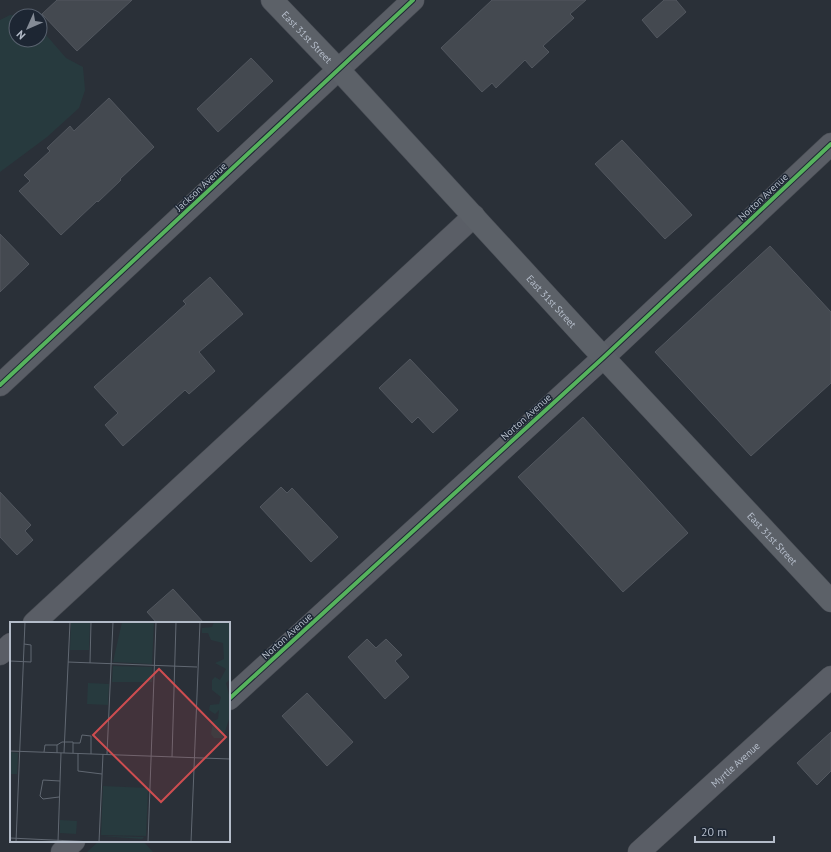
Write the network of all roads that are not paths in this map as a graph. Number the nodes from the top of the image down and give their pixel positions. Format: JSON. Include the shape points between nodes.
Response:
{"nodes":[{"id":1,"x":272,"y":0,"type":"edge"},
{"id":2,"x":413,"y":0,"type":"edge"},
{"id":3,"x":339,"y":70,"type":"junction"},
{"id":4,"x":831,"y":144,"type":"edge"},
{"id":5,"x":474,"y":216,"type":"junction"},
{"id":6,"x":604,"y":357,"type":"junction"},
{"id":7,"x":0,"y":385,"type":"edge"},
{"id":8,"x":831,"y":601,"type":"edge"},
{"id":9,"x":35,"y":622,"type":"edge"},
{"id":10,"x":10,"y":645,"type":"edge"},
{"id":11,"x":0,"y":654,"type":"edge"},
{"id":12,"x":831,"y":677,"type":"edge"},
{"id":13,"x":230,"y":698,"type":"edge"},
{"id":14,"x":73,"y":842,"type":"edge"},
{"id":15,"x":62,"y":852,"type":"edge"},
{"id":16,"x":639,"y":852,"type":"edge"}],
"edges":[{"from":1,"to":3,"type":"main road","name":"East 31st Street"},
{"from":2,"to":3,"type":"street","name":"Jackson Avenue"},
{"from":3,"to":5,"type":"main road","name":"East 31st Street"},
{"from":3,"to":7,"type":"street","name":"Jackson Avenue"},
{"from":4,"to":6,"type":"street","name":"Norton Avenue"},
{"from":5,"to":6,"type":"main road","name":"East 31st Street"},
{"from":5,"to":9,"type":"street"},
{"from":6,"to":8,"type":"main road","name":"East 31st Street"},
{"from":6,"to":13,"type":"street","name":"Norton Avenue"},
{"from":10,"to":11,"type":"street"},
{"from":12,"to":16,"type":"street","name":"Myrtle Avenue"},
{"from":14,"to":15,"type":"street"}]}
